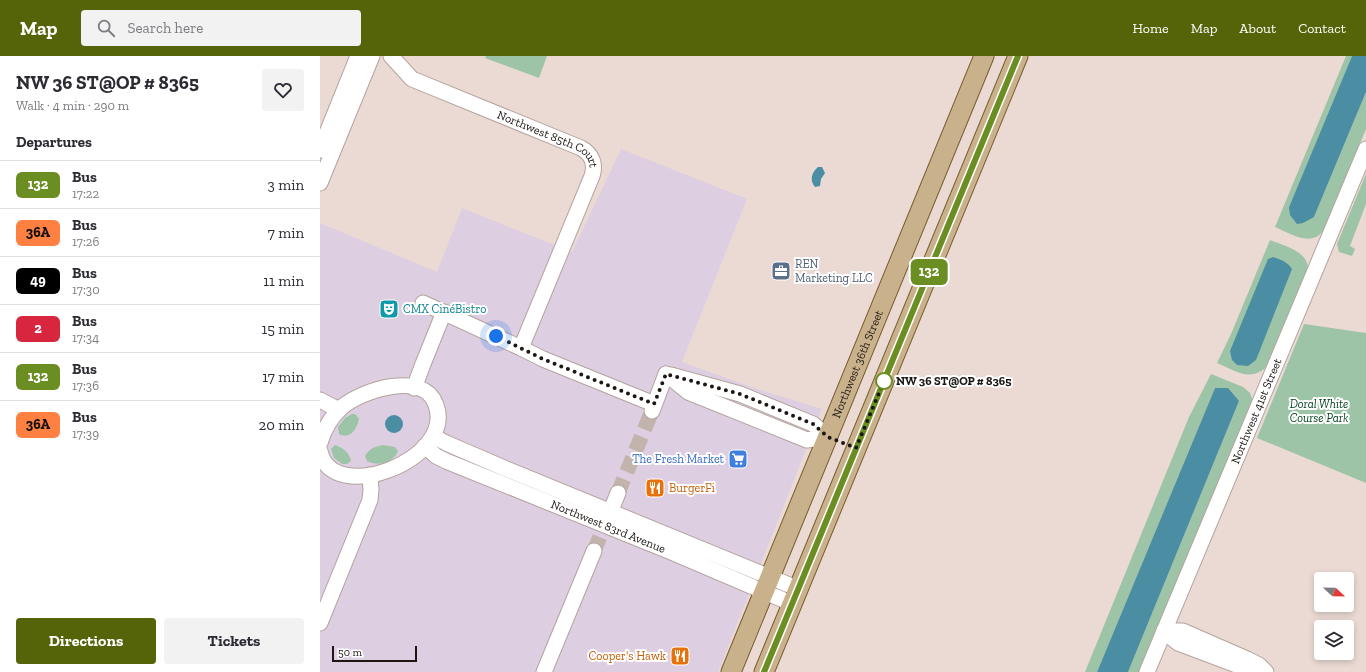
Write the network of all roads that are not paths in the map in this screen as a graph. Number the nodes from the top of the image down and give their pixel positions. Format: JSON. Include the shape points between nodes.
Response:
{"nodes":[{"id":1,"x":358,"y":56,"type":"edge"},
{"id":2,"x":372,"y":56,"type":"edge"},
{"id":3,"x":391,"y":56,"type":"edge"},
{"id":4,"x":984,"y":56,"type":"edge"},
{"id":5,"x":1018,"y":56,"type":"edge"},
{"id":6,"x":1366,"y":149,"type":"edge"},
{"id":7,"x":320,"y":150,"type":"edge"},
{"id":8,"x":320,"y":183,"type":"edge"},
{"id":9,"x":902,"y":257,"type":"junction"},
{"id":10,"x":930,"y":270,"type":"junction"},
{"id":11,"x":423,"y":303,"type":"dead end"},
{"id":12,"x":444,"y":312,"type":"junction"},
{"id":13,"x":522,"y":348,"type":"junction"},
{"id":14,"x":666,"y":374,"type":"junction"},
{"id":15,"x":414,"y":388,"type":"junction"},
{"id":16,"x":320,"y":400,"type":"edge"},
{"id":17,"x":764,"y":404,"type":"junction"},
{"id":18,"x":339,"y":410,"type":"junction"},
{"id":19,"x":757,"y":420,"type":"junction"},
{"id":20,"x":828,"y":437,"type":"junction"},
{"id":21,"x":429,"y":441,"type":"junction"},
{"id":22,"x":320,"y":443,"type":"edge"},
{"id":23,"x":856,"y":448,"type":"junction"},
{"id":24,"x":320,"y":451,"type":"edge"},
{"id":25,"x":370,"y":475,"type":"junction"},
{"id":26,"x":618,"y":493,"type":"tunnel mouth"},
{"id":27,"x":611,"y":511,"type":"junction"},
{"id":28,"x":603,"y":529,"type":"junction"},
{"id":29,"x":594,"y":551,"type":"tunnel mouth"},
{"id":30,"x":767,"y":584,"type":"junction"},
{"id":31,"x":796,"y":596,"type":"junction"},
{"id":32,"x":320,"y":623,"type":"edge"},
{"id":33,"x":1164,"y":632,"type":"junction"},
{"id":34,"x":544,"y":672,"type":"edge"},
{"id":35,"x":731,"y":672,"type":"edge"},
{"id":36,"x":764,"y":672,"type":"edge"},
{"id":37,"x":1147,"y":672,"type":"edge"},
{"id":38,"x":1257,"y":672,"type":"edge"},
{"id":39,"x":1266,"y":672,"type":"edge"}],
"edges":[{"from":1,"to":7,"type":"street"},
{"from":2,"to":8,"type":"street"},
{"from":3,"to":13,"type":"street","name":"Northwest 85th Court","via":[[412,79],[581,148],[592,159],[592,176]]},
{"from":4,"to":9,"type":"main road","name":"Northwest 36th Street"},
{"from":5,"to":10,"type":"main road"},
{"from":6,"to":33,"type":"street","name":"Northwest 41st Street"},
{"from":9,"to":10,"type":"main road"},
{"from":9,"to":20,"type":"main road","name":"Northwest 36th Street"},
{"from":10,"to":23,"type":"main road"},
{"from":11,"to":12,"type":"street"},
{"from":12,"to":13,"type":"street"},
{"from":12,"to":15,"type":"street"},
{"from":13,"to":14,"type":"street","via":[[653,407]]},
{"from":14,"to":17,"type":"street","via":[[740,394]]},
{"from":14,"to":19,"type":"street","via":[[688,392]]},
{"from":15,"to":18,"type":"street","via":[[398,386],[377,389],[352,400]]},
{"from":15,"to":21,"type":"street","via":[[429,395],[436,403],[438,420]]},
{"from":16,"to":18,"type":"street"},
{"from":17,"to":19,"type":"street"},
{"from":17,"to":20,"type":"street","via":[[813,424]]},
{"from":18,"to":22,"type":"street","via":[[327,425]]},
{"from":19,"to":20,"type":"street","via":[[807,440]]},
{"from":20,"to":23,"type":"main road"},
{"from":20,"to":30,"type":"main road","name":"Northwest 36th Street"},
{"from":21,"to":25,"type":"street","via":[[403,465]]},
{"from":21,"to":27,"type":"street","name":"Northwest 83rd Avenue","via":[[446,443]]},
{"from":21,"to":28,"type":"street","name":"Northwest 83rd Avenue","via":[[436,456]]},
{"from":23,"to":31,"type":"main road"},
{"from":24,"to":25,"type":"street","via":[[325,464],[333,470],[352,477]]},
{"from":25,"to":32,"type":"street","via":[[371,494],[365,512]]},
{"from":26,"to":27,"type":"street"},
{"from":27,"to":28,"type":"street"},
{"from":27,"to":30,"type":"street","name":"Northwest 83rd Avenue"},
{"from":28,"to":30,"type":"street","name":"Northwest 83rd Avenue"},
{"from":29,"to":34,"type":"street"},
{"from":30,"to":31,"type":"street","name":"Northwest 83rd Avenue"},
{"from":30,"to":35,"type":"main road","name":"Northwest 36th Street"},
{"from":31,"to":36,"type":"main road"},
{"from":33,"to":37,"type":"street","name":"Northwest 41st Street"},
{"from":33,"to":38,"type":"street","via":[[1178,643]]},
{"from":33,"to":39,"type":"street","via":[[1183,632],[1247,659]]}]}
